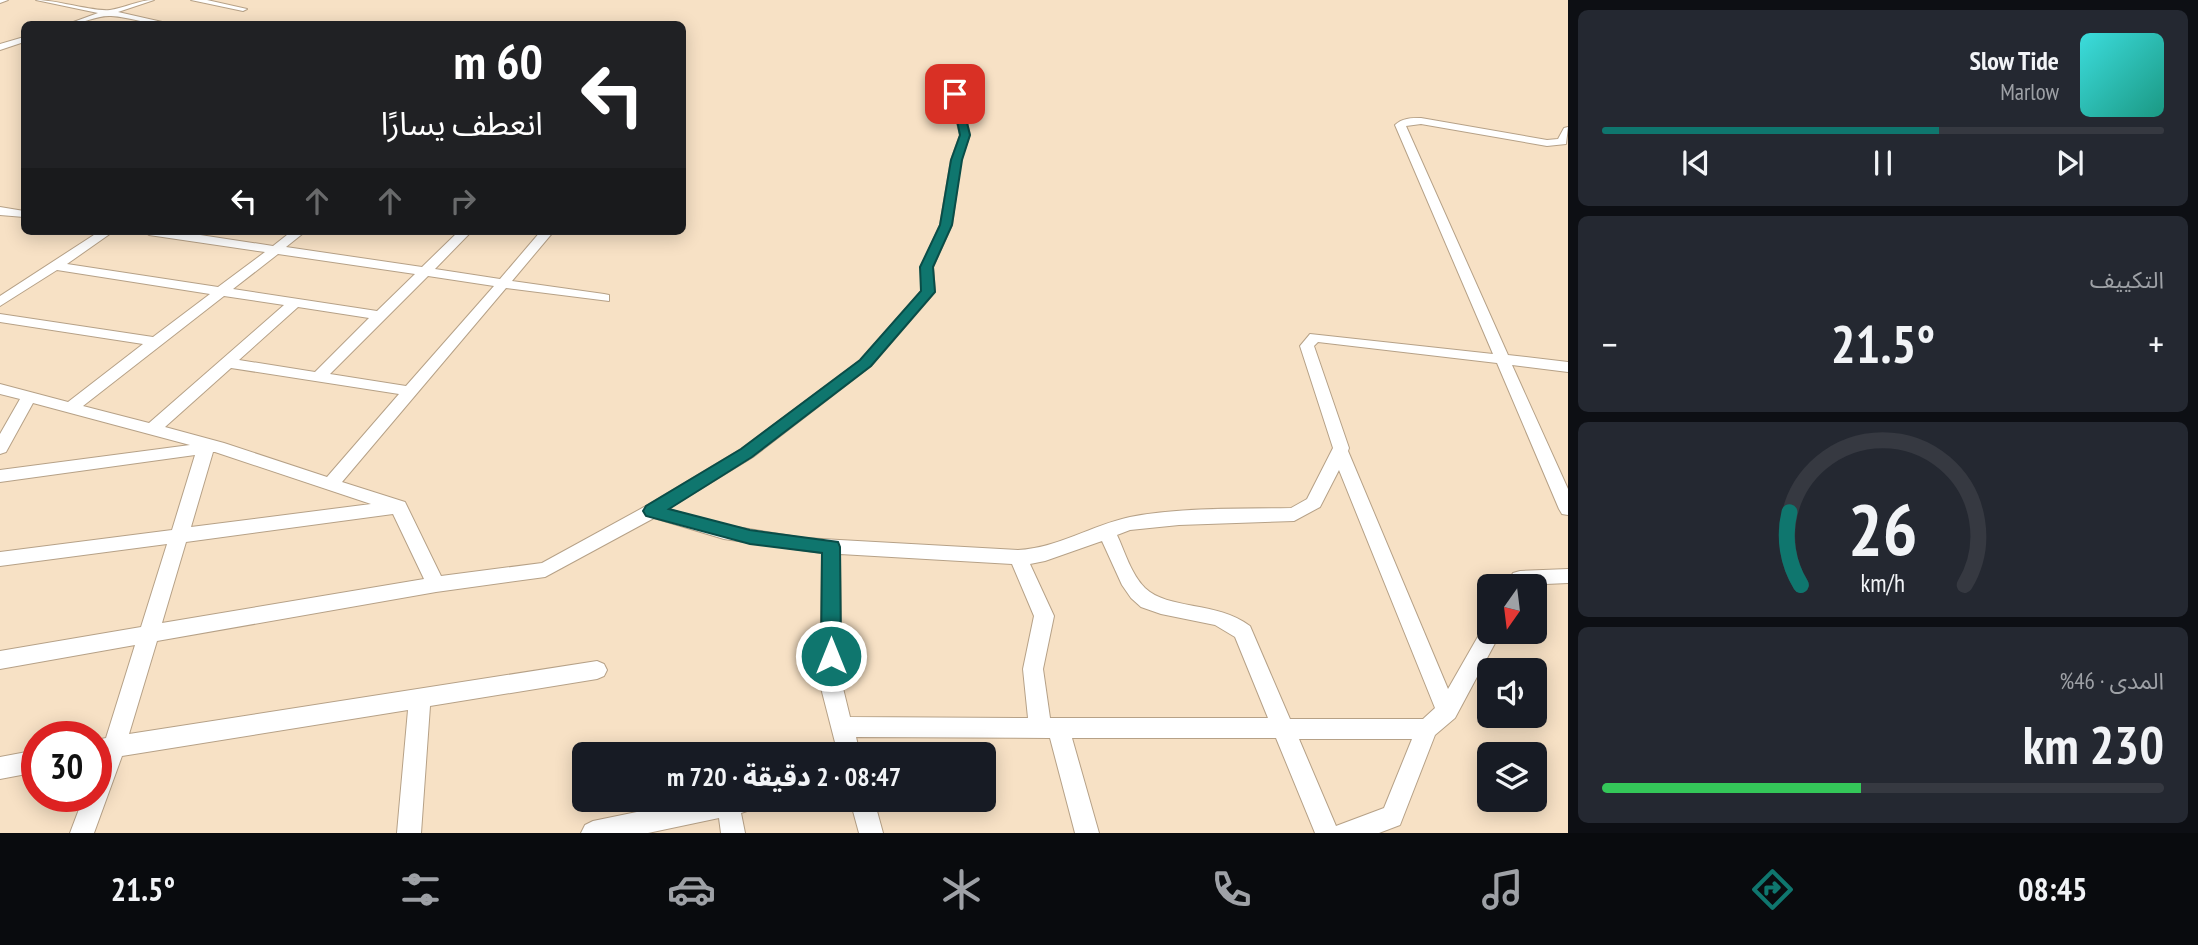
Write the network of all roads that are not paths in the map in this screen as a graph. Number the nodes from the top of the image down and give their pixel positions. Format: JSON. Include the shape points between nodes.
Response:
{"nodes":[{"id":1,"x":40,"y":0,"type":"edge"},
{"id":2,"x":150,"y":0,"type":"edge"},
{"id":3,"x":195,"y":0,"type":"edge"},
{"id":4,"x":243,"y":9,"type":"dead end"},
{"id":5,"x":108,"y":13,"type":"junction"},
{"id":6,"x":82,"y":21,"type":"edge"},
{"id":7,"x":151,"y":21,"type":"edge"},
{"id":8,"x":21,"y":41,"type":"edge"},
{"id":9,"x":0,"y":47,"type":"edge"},
{"id":10,"x":958,"y":83,"type":"dead end"},
{"id":11,"x":1568,"y":130,"type":"edge"},
{"id":12,"x":0,"y":211,"type":"edge"},
{"id":13,"x":21,"y":214,"type":"edge"},
{"id":14,"x":102,"y":235,"type":"edge"},
{"id":15,"x":177,"y":235,"type":"edge"},
{"id":16,"x":295,"y":235,"type":"edge"},
{"id":17,"x":462,"y":235,"type":"edge"},
{"id":18,"x":544,"y":235,"type":"edge"},
{"id":19,"x":277,"y":249,"type":"junction"},
{"id":20,"x":55,"y":266,"type":"junction"},
{"id":21,"x":424,"y":271,"type":"junction"},
{"id":22,"x":502,"y":283,"type":"junction"},
{"id":23,"x":222,"y":291,"type":"junction"},
{"id":24,"x":604,"y":298,"type":"dead end"},
{"id":25,"x":0,"y":302,"type":"edge"},
{"id":26,"x":295,"y":303,"type":"junction"},
{"id":27,"x":380,"y":316,"type":"junction"},
{"id":28,"x":0,"y":318,"type":"edge"},
{"id":29,"x":156,"y":342,"type":"junction"},
{"id":30,"x":1503,"y":360,"type":"junction"},
{"id":31,"x":228,"y":363,"type":"junction"},
{"id":32,"x":1568,"y":367,"type":"edge"},
{"id":33,"x":318,"y":377,"type":"junction"},
{"id":34,"x":0,"y":389,"type":"edge"},
{"id":35,"x":409,"y":391,"type":"junction"},
{"id":36,"x":29,"y":396,"type":"junction"},
{"id":37,"x":0,"y":401,"type":"edge"},
{"id":38,"x":71,"y":407,"type":"junction"},
{"id":39,"x":153,"y":429,"type":"junction"},
{"id":40,"x":212,"y":447,"type":"junction"},
{"id":41,"x":0,"y":448,"type":"edge"},
{"id":42,"x":1339,"y":452,"type":"junction"},
{"id":43,"x":0,"y":475,"type":"edge"},
{"id":44,"x":330,"y":484,"type":"junction"},
{"id":45,"x":399,"y":507,"type":"junction"},
{"id":46,"x":1568,"y":509,"type":"edge"},
{"id":47,"x":652,"y":511,"type":"junction"},
{"id":48,"x":1106,"y":530,"type":"junction"},
{"id":49,"x":179,"y":534,"type":"junction"},
{"id":50,"x":831,"y":547,"type":"junction"},
{"id":51,"x":1018,"y":557,"type":"junction"},
{"id":52,"x":0,"y":559,"type":"edge"},
{"id":53,"x":1568,"y":576,"type":"edge"},
{"id":54,"x":1547,"y":577,"type":"edge"},
{"id":55,"x":436,"y":584,"type":"junction"},
{"id":56,"x":148,"y":635,"type":"junction"},
{"id":57,"x":1484,"y":644,"type":"edge"},
{"id":58,"x":0,"y":660,"type":"edge"},
{"id":59,"x":597,"y":670,"type":"dead end"},
{"id":60,"x":420,"y":698,"type":"junction"},
{"id":61,"x":1447,"y":712,"type":"junction"},
{"id":62,"x":842,"y":727,"type":"junction"},
{"id":63,"x":1050,"y":727,"type":"junction"},
{"id":64,"x":1284,"y":728,"type":"junction"},
{"id":65,"x":1427,"y":729,"type":"junction"},
{"id":66,"x":112,"y":730,"type":"edge"},
{"id":67,"x":846,"y":742,"type":"edge"},
{"id":68,"x":112,"y":747,"type":"edge"},
{"id":69,"x":21,"y":764,"type":"edge"},
{"id":70,"x":0,"y":768,"type":"edge"},
{"id":71,"x":90,"y":812,"type":"edge"},
{"id":72,"x":691,"y":812,"type":"edge"},
{"id":73,"x":736,"y":812,"type":"edge"},
{"id":74,"x":865,"y":812,"type":"edge"},
{"id":75,"x":82,"y":833,"type":"edge"},
{"id":76,"x":409,"y":833,"type":"edge"},
{"id":77,"x":593,"y":833,"type":"edge"},
{"id":78,"x":733,"y":833,"type":"edge"},
{"id":79,"x":871,"y":833,"type":"edge"},
{"id":80,"x":1087,"y":833,"type":"edge"},
{"id":81,"x":1327,"y":833,"type":"edge"},
{"id":82,"x":1345,"y":833,"type":"edge"}],
"edges":[{"from":1,"to":5,"type":"street"},
{"from":2,"to":5,"type":"street"},
{"from":3,"to":4,"type":"street"},
{"from":5,"to":6,"type":"street"},
{"from":5,"to":7,"type":"street"},
{"from":8,"to":9,"type":"street"},
{"from":10,"to":47,"type":"street","via":[[955,94],[965,135],[956,160],[946,225],[927,267],[928,292],[866,363],[747,453]]},
{"from":11,"to":30,"type":"street","via":[[1562,142],[1547,143],[1421,121],[1400,125]]},
{"from":12,"to":13,"type":"street"},
{"from":14,"to":20,"type":"street"},
{"from":15,"to":19,"type":"street"},
{"from":16,"to":19,"type":"street"},
{"from":17,"to":21,"type":"street"},
{"from":18,"to":22,"type":"street"},
{"from":19,"to":21,"type":"street"},
{"from":19,"to":23,"type":"street"},
{"from":20,"to":23,"type":"street"},
{"from":20,"to":25,"type":"street"},
{"from":21,"to":22,"type":"street"},
{"from":21,"to":27,"type":"street"},
{"from":22,"to":24,"type":"street"},
{"from":22,"to":35,"type":"street"},
{"from":23,"to":26,"type":"street"},
{"from":23,"to":29,"type":"street"},
{"from":26,"to":27,"type":"street"},
{"from":26,"to":31,"type":"street"},
{"from":27,"to":33,"type":"street"},
{"from":28,"to":29,"type":"street"},
{"from":29,"to":38,"type":"street"},
{"from":30,"to":32,"type":"street"},
{"from":30,"to":42,"type":"street","via":[[1322,337],[1310,340],[1307,346]]},
{"from":30,"to":46,"type":"street"},
{"from":31,"to":33,"type":"street"},
{"from":31,"to":39,"type":"street"},
{"from":33,"to":35,"type":"street"},
{"from":34,"to":36,"type":"street"},
{"from":35,"to":44,"type":"street"},
{"from":36,"to":37,"type":"street"},
{"from":36,"to":38,"type":"street"},
{"from":36,"to":41,"type":"street"},
{"from":38,"to":39,"type":"street"},
{"from":39,"to":40,"type":"street"},
{"from":40,"to":43,"type":"street"},
{"from":40,"to":44,"type":"street"},
{"from":40,"to":49,"type":"street"},
{"from":42,"to":48,"type":"street","via":[[1317,498],[1302,511],[1285,516],[1166,519]]},
{"from":42,"to":61,"type":"street"},
{"from":44,"to":45,"type":"street"},
{"from":45,"to":49,"type":"street"},
{"from":45,"to":55,"type":"street"},
{"from":47,"to":50,"type":"street","via":[[750,537]]},
{"from":47,"to":55,"type":"street","via":[[545,570]]},
{"from":48,"to":51,"type":"street","via":[[1038,556]]},
{"from":48,"to":64,"type":"street","via":[[1143,597],[1222,618],[1243,632]]},
{"from":49,"to":52,"type":"street"},
{"from":49,"to":56,"type":"street"},
{"from":50,"to":51,"type":"street"},
{"from":50,"to":62,"type":"street","via":[[831,684]]},
{"from":51,"to":63,"type":"street","via":[[1044,616],[1032,669],[1033,687]]},
{"from":53,"to":54,"type":"street"},
{"from":55,"to":56,"type":"street"},
{"from":56,"to":58,"type":"street"},
{"from":56,"to":66,"type":"street"},
{"from":57,"to":61,"type":"street"},
{"from":59,"to":60,"type":"street"},
{"from":60,"to":68,"type":"street"},
{"from":60,"to":76,"type":"street"},
{"from":61,"to":65,"type":"street"},
{"from":62,"to":63,"type":"street"},
{"from":62,"to":67,"type":"street"},
{"from":63,"to":64,"type":"street"},
{"from":63,"to":80,"type":"street"},
{"from":64,"to":65,"type":"street"},
{"from":64,"to":81,"type":"street"},
{"from":65,"to":82,"type":"street","via":[[1392,817]]},
{"from":69,"to":70,"type":"street"},
{"from":71,"to":75,"type":"street"},
{"from":72,"to":77,"type":"street"},
{"from":73,"to":78,"type":"street"},
{"from":74,"to":79,"type":"street"}]}
